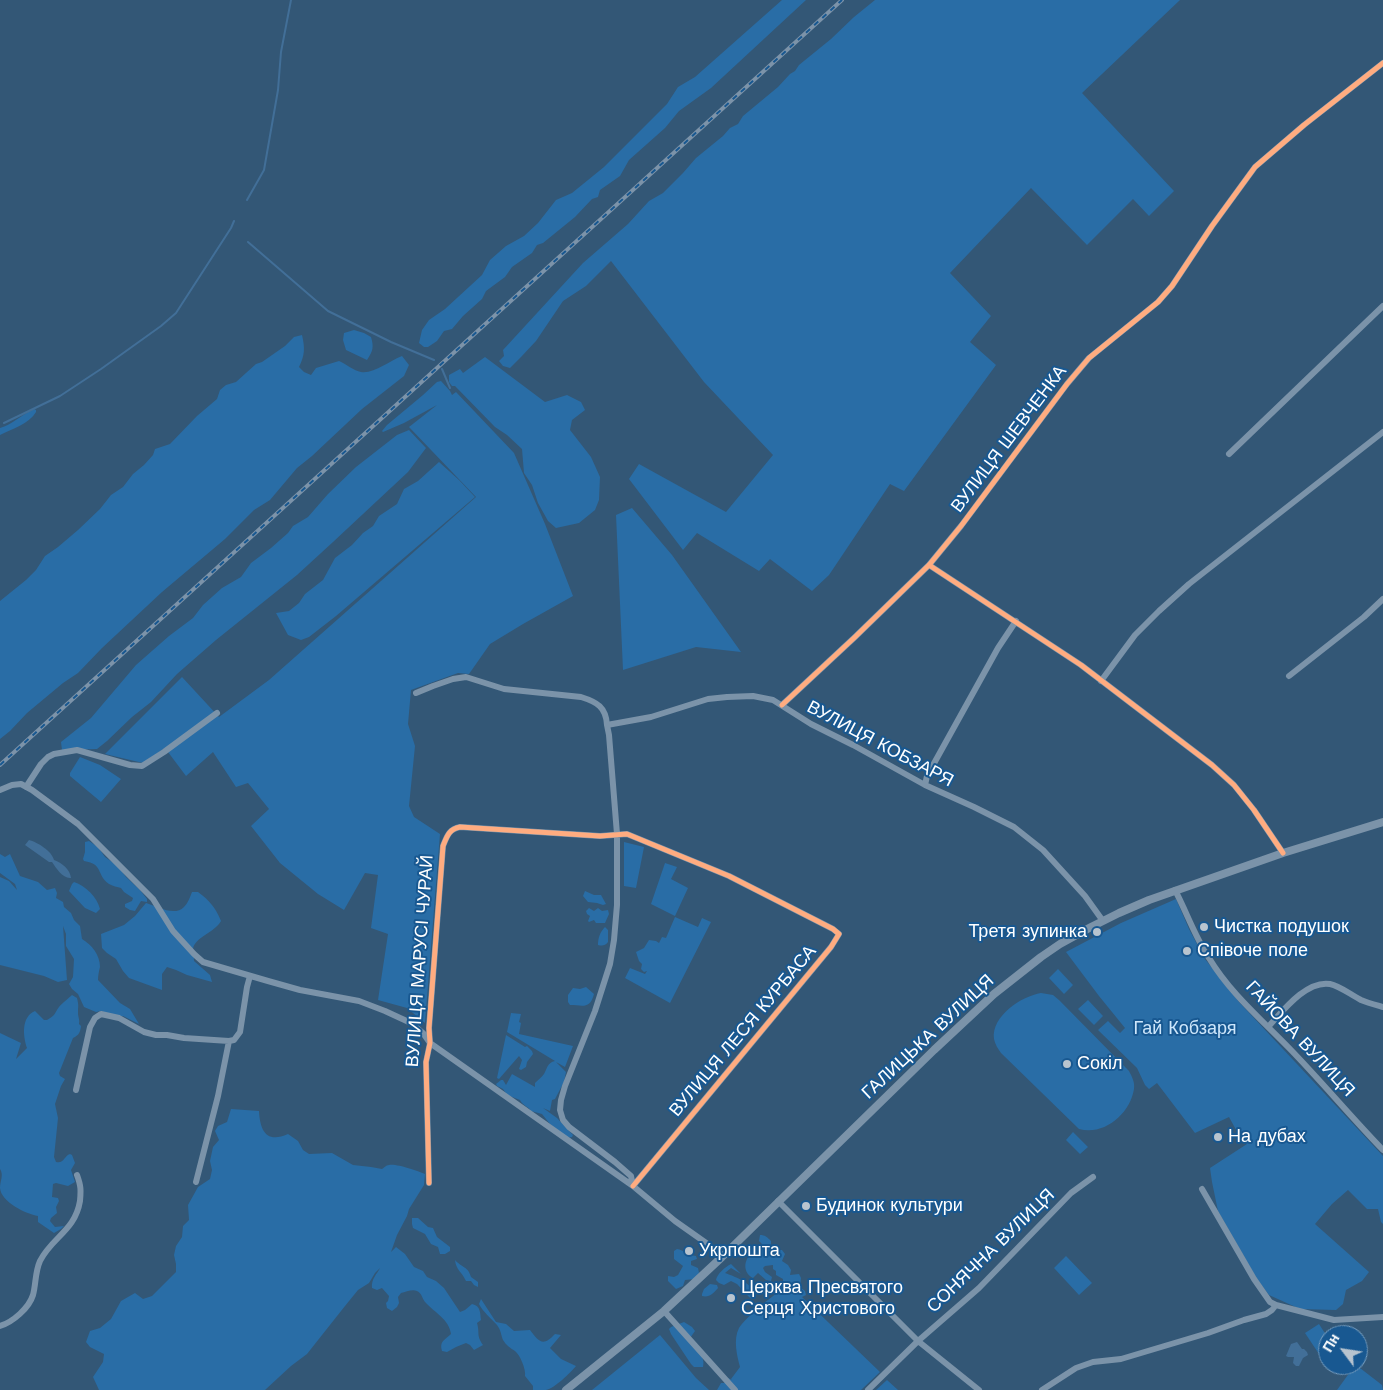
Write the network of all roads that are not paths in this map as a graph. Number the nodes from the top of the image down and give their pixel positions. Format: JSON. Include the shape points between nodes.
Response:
{"nodes":[{"id":1,"x":1383,"y":63,"type":"edge"},
{"id":2,"x":1383,"y":306,"type":"edge"},
{"id":3,"x":1383,"y":432,"type":"edge"},
{"id":4,"x":1229,"y":454,"type":"dead end"},
{"id":5,"x":929,"y":565,"type":"junction"},
{"id":6,"x":1383,"y":600,"type":"edge"},
{"id":7,"x":1016,"y":621,"type":"junction"},
{"id":8,"x":1289,"y":676,"type":"dead end"},
{"id":9,"x":1101,"y":681,"type":"junction"},
{"id":10,"x":416,"y":693,"type":"dead end"},
{"id":11,"x":782,"y":705,"type":"junction"},
{"id":12,"x":217,"y":713,"type":"dead end"},
{"id":13,"x":607,"y":725,"type":"junction"},
{"id":14,"x":26,"y":786,"type":"junction"},
{"id":15,"x":925,"y":786,"type":"junction"},
{"id":16,"x":0,"y":790,"type":"edge"},
{"id":17,"x":1383,"y":822,"type":"edge"},
{"id":18,"x":450,"y":832,"type":"joint"},
{"id":19,"x":617,"y":834,"type":"junction"},
{"id":20,"x":1283,"y":853,"type":"junction"},
{"id":21,"x":1175,"y":890,"type":"junction"},
{"id":22,"x":1102,"y":921,"type":"junction"},
{"id":23,"x":250,"y":976,"type":"junction"},
{"id":24,"x":1383,"y":1007,"type":"edge"},
{"id":25,"x":1268,"y":1027,"type":"junction"},
{"id":26,"x":229,"y":1041,"type":"junction"},
{"id":27,"x":430,"y":1042,"type":"junction"},
{"id":28,"x":76,"y":1090,"type":"dead end"},
{"id":29,"x":1383,"y":1150,"type":"edge"},
{"id":30,"x":77,"y":1175,"type":"dead end"},
{"id":31,"x":1093,"y":1177,"type":"dead end"},
{"id":32,"x":196,"y":1182,"type":"dead end"},
{"id":33,"x":429,"y":1183,"type":"dead end"},
{"id":34,"x":633,"y":1186,"type":"junction"},
{"id":35,"x":1202,"y":1189,"type":"dead end"},
{"id":36,"x":778,"y":1201,"type":"junction"},
{"id":37,"x":722,"y":1257,"type":"junction"},
{"id":38,"x":1276,"y":1305,"type":"junction"},
{"id":39,"x":664,"y":1311,"type":"junction"},
{"id":40,"x":1383,"y":1318,"type":"edge"},
{"id":41,"x":0,"y":1326,"type":"edge"},
{"id":42,"x":918,"y":1341,"type":"junction"},
{"id":43,"x":566,"y":1390,"type":"edge"},
{"id":44,"x":735,"y":1390,"type":"edge"},
{"id":45,"x":868,"y":1390,"type":"edge"},
{"id":46,"x":979,"y":1390,"type":"edge"},
{"id":47,"x":1042,"y":1390,"type":"edge"}],
"edges":[{"from":1,"to":5,"type":"street","name":"ВУЛИЦЯ ШЕВЧЕНКА","via":[[1255,167],[1172,286],[1158,302],[1079,369]]},
{"from":2,"to":4,"type":"street"},
{"from":3,"to":9,"type":"street","via":[[1210,567],[1159,611],[1135,635]]},
{"from":5,"to":7,"type":"street"},
{"from":5,"to":11,"type":"street","name":"ВУЛИЦЯ ШЕВЧЕНКА"},
{"from":6,"to":8,"type":"street"},
{"from":7,"to":9,"type":"street"},
{"from":7,"to":15,"type":"street","via":[[927,776]]},
{"from":9,"to":20,"type":"street","via":[[1234,785]]},
{"from":10,"to":13,"type":"street","via":[[466,677],[504,689],[590,700],[600,705]]},
{"from":11,"to":13,"type":"street","name":"ВУЛИЦЯ КОБЗАРЯ","via":[[753,696],[727,697]]},
{"from":11,"to":15,"type":"street","name":"ВУЛИЦЯ КОБЗАРЯ"},
{"from":12,"to":14,"type":"street","via":[[142,766],[77,750],[48,757]]},
{"from":13,"to":19,"type":"street"},
{"from":14,"to":16,"type":"street","via":[[12,785]]},
{"from":14,"to":23,"type":"street","via":[[78,824],[117,861],[153,898],[173,931],[203,962]]},
{"from":15,"to":22,"type":"street","name":"ВУЛИЦЯ КОБЗАРЯ","via":[[1014,827],[1043,850],[1085,896]]},
{"from":17,"to":20,"type":"street","name":"ГАЛИЦЬКА ВУЛИЦЯ"},
{"from":18,"to":19,"type":"street","name":"ВУЛИЦЯ ЛЕСЯ КУРБАСА","via":[[460,827],[591,836]]},
{"from":18,"to":27,"type":"street","name":"ВУЛИЦЯ МАРУСІ ЧУРАЙ","via":[[443,846]]},
{"from":19,"to":34,"type":"street","via":[[617,905],[610,964],[560,1100],[560,1110],[569,1127],[631,1176]]},
{"from":19,"to":34,"type":"street","name":"ВУЛИЦЯ ЛЕСЯ КУРБАСА","via":[[644,840],[729,876],[839,934]]},
{"from":20,"to":21,"type":"street","name":"ГАЛИЦЬКА ВУЛИЦЯ"},
{"from":21,"to":22,"type":"street","name":"ГАЛИЦЬКА ВУЛИЦЯ"},
{"from":21,"to":25,"type":"street","name":"ГАЙОВА ВУЛИЦЯ","via":[[1209,958]]},
{"from":22,"to":36,"type":"street","name":"ГАЛИЦЬКА ВУЛИЦЯ","via":[[1060,944],[994,994]]},
{"from":23,"to":26,"type":"street","via":[[240,1032]]},
{"from":23,"to":27,"type":"street","via":[[359,1001],[411,1023]]},
{"from":24,"to":25,"type":"street","via":[[1363,1001],[1336,986],[1321,984],[1299,995]]},
{"from":25,"to":29,"type":"street","name":"ГАЙОВА ВУЛИЦЯ"},
{"from":26,"to":28,"type":"street","via":[[156,1035],[102,1014],[90,1027]]},
{"from":26,"to":32,"type":"street"},
{"from":27,"to":33,"type":"street","name":"ВУЛИЦЯ МАРУСІ ЧУРАЙ","via":[[426,1062]]},
{"from":27,"to":34,"type":"street"},
{"from":30,"to":41,"type":"street","via":[[82,1189],[73,1223],[39,1262],[32,1298],[25,1308]]},
{"from":31,"to":42,"type":"street","name":"СОНЯЧНА ВУЛИЦЯ","via":[[1071,1193],[979,1288]]},
{"from":34,"to":37,"type":"street"},
{"from":35,"to":38,"type":"street","via":[[1254,1279],[1270,1302]]},
{"from":36,"to":37,"type":"street","name":"ГАЛИЦЬКА ВУЛИЦЯ"},
{"from":36,"to":42,"type":"street"},
{"from":37,"to":39,"type":"street","name":"ГАЛИЦЬКА ВУЛИЦЯ"},
{"from":38,"to":40,"type":"street","via":[[1334,1320]]},
{"from":38,"to":47,"type":"street","via":[[1266,1314],[1208,1333],[1121,1359],[1093,1362],[1076,1368]]},
{"from":39,"to":43,"type":"street","name":"ГАЛИЦЬКА ВУЛИЦЯ"},
{"from":39,"to":44,"type":"street"},
{"from":42,"to":45,"type":"street","name":"СОНЯЧНА ВУЛИЦЯ"},
{"from":42,"to":46,"type":"street"}]}
